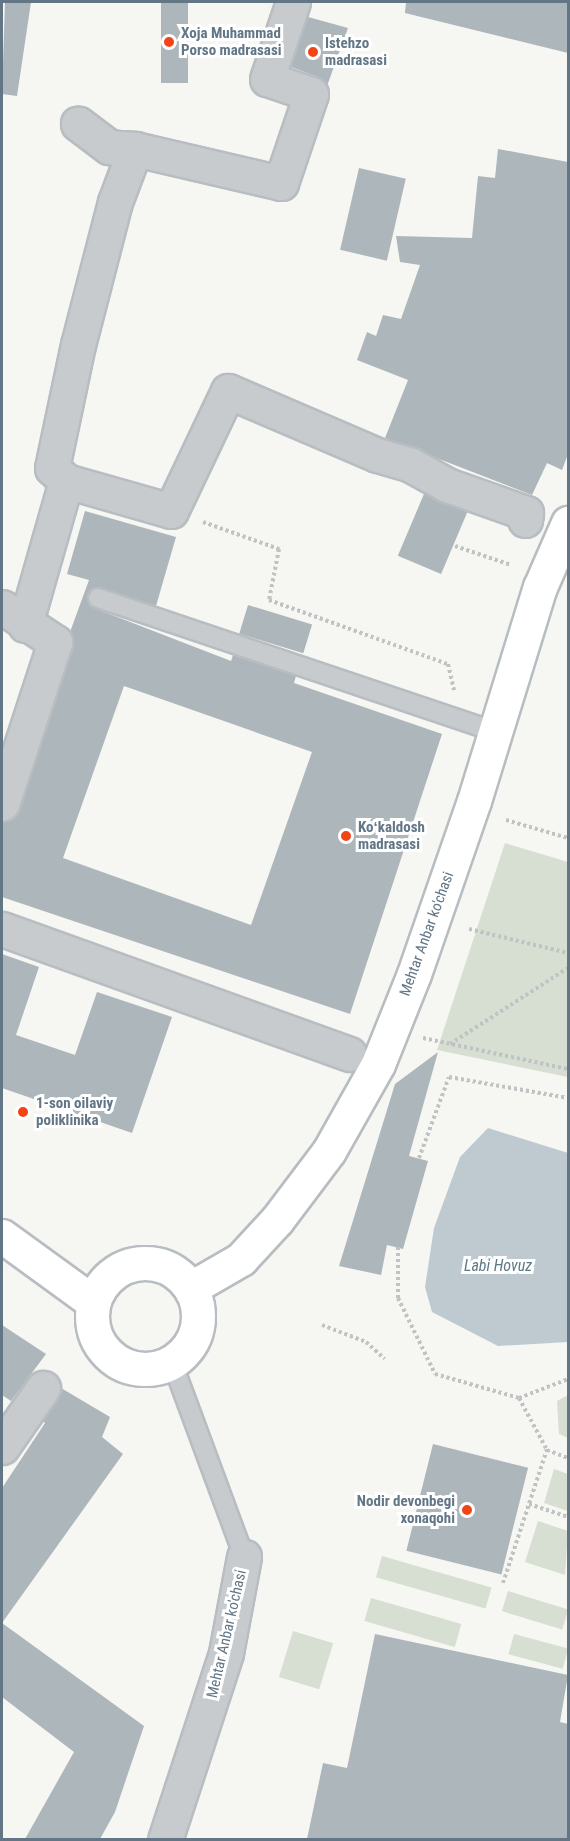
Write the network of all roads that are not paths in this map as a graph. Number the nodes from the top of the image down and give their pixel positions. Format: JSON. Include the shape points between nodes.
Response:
{"nodes":[{"id":1,"x":295,"y":2,"type":"edge"},
{"id":2,"x":315,"y":2,"type":"edge"},
{"id":3,"x":78,"y":124,"type":"dead end"},
{"id":4,"x":135,"y":149,"type":"junction"},
{"id":5,"x":66,"y":481,"type":"junction"},
{"id":6,"x":525,"y":520,"type":"dead end"},
{"id":7,"x":568,"y":523,"type":"edge"},
{"id":8,"x":98,"y":598,"type":"dead end"},
{"id":9,"x":13,"y":616,"type":"edge"},
{"id":10,"x":496,"y":732,"type":"junction"},
{"id":11,"x":2,"y":804,"type":"edge"},
{"id":12,"x":2,"y":929,"type":"edge"},
{"id":13,"x":349,"y":1054,"type":"dead end"},
{"id":14,"x":2,"y":1236,"type":"edge"},
{"id":15,"x":191,"y":1288,"type":"junction"},
{"id":16,"x":93,"y":1302,"type":"junction"},
{"id":17,"x":172,"y":1362,"type":"junction"},
{"id":18,"x":44,"y":1388,"type":"dead end"},
{"id":19,"x":2,"y":1447,"type":"edge"},
{"id":20,"x":244,"y":1557,"type":"joint"},
{"id":21,"x":165,"y":1839,"type":"edge"}],
"edges":[{"from":1,"to":2,"type":"street","via":[[313,7]]},
{"from":1,"to":4,"type":"street","via":[[267,79],[311,94],[281,183]]},
{"from":3,"to":4,"type":"street","via":[[109,147]]},
{"from":4,"to":5,"type":"street","via":[[115,202],[78,345],[52,468]]},
{"from":5,"to":6,"type":"street","via":[[171,511],[228,392],[411,465],[447,485],[526,513]]},
{"from":5,"to":9,"type":"street"},
{"from":7,"to":10,"type":"main road","name":"Mehtar Anbar ko'chasi","via":[[540,587]]},
{"from":8,"to":10,"type":"lane"},
{"from":9,"to":11,"type":"street","via":[[55,642]]},
{"from":10,"to":15,"type":"main road","name":"Mehtar Anbar ko'chasi","via":[[414,974],[357,1106],[278,1220],[241,1259]]},
{"from":12,"to":13,"type":"street"},
{"from":14,"to":16,"type":"main road"},
{"from":15,"to":16,"type":"main road","via":[[177,1272],[158,1263],[137,1262],[117,1269],[102,1283]]},
{"from":15,"to":17,"type":"main road","via":[[198,1308],[197,1329],[188,1348]]},
{"from":16,"to":17,"type":"main road","via":[[91,1323],[98,1343],[112,1359],[131,1368],[152,1369]]},
{"from":17,"to":20,"type":"lane","name":"Mehtar Anbar ko'chasi"},
{"from":18,"to":19,"type":"street"},
{"from":20,"to":21,"type":"street","name":"Mehtar Anbar ko'chasi","via":[[226,1653]]}]}
